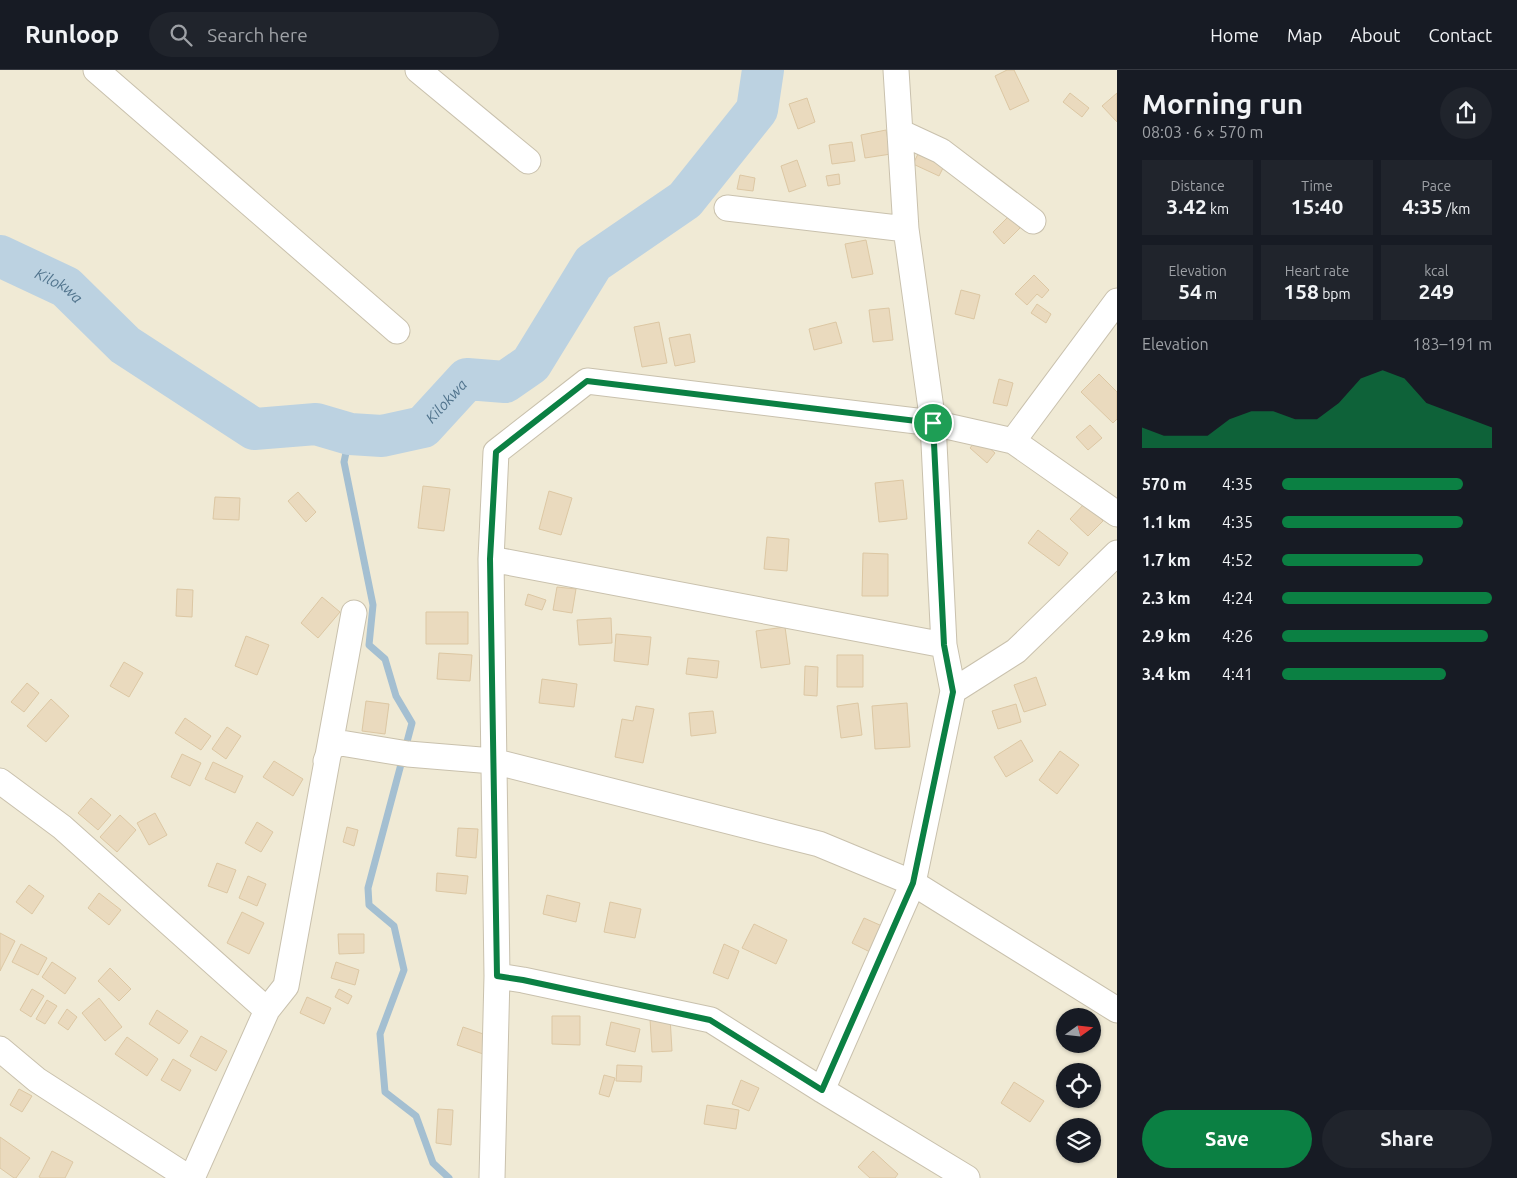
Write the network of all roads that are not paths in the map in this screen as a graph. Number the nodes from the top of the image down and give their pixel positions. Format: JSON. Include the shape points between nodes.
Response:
{"nodes":[{"id":1,"x":96,"y":70,"type":"edge"},
{"id":2,"x":418,"y":70,"type":"edge"},
{"id":3,"x":896,"y":70,"type":"edge"},
{"id":4,"x":900,"y":132,"type":"junction"},
{"id":5,"x":528,"y":161,"type":"dead end"},
{"id":6,"x":727,"y":208,"type":"dead end"},
{"id":7,"x":1033,"y":221,"type":"dead end"},
{"id":8,"x":906,"y":229,"type":"junction"},
{"id":9,"x":1117,"y":301,"type":"edge"},
{"id":10,"x":397,"y":331,"type":"dead end"},
{"id":11,"x":933,"y":423,"type":"junction"},
{"id":12,"x":1013,"y":441,"type":"junction"},
{"id":13,"x":1117,"y":514,"type":"edge"},
{"id":14,"x":1117,"y":553,"type":"edge"},
{"id":15,"x":490,"y":559,"type":"junction"},
{"id":16,"x":354,"y":613,"type":"dead end"},
{"id":17,"x":944,"y":645,"type":"junction"},
{"id":18,"x":953,"y":692,"type":"junction"},
{"id":19,"x":326,"y":761,"type":"junction"},
{"id":20,"x":493,"y":761,"type":"junction"},
{"id":21,"x":0,"y":781,"type":"edge"},
{"id":22,"x":913,"y":883,"type":"junction"},
{"id":23,"x":497,"y":976,"type":"junction"},
{"id":24,"x":267,"y":1010,"type":"junction"},
{"id":25,"x":1117,"y":1010,"type":"edge"},
{"id":26,"x":0,"y":1049,"type":"edge"},
{"id":27,"x":822,"y":1090,"type":"junction"},
{"id":28,"x":191,"y":1178,"type":"edge"},
{"id":29,"x":492,"y":1178,"type":"edge"},
{"id":30,"x":967,"y":1178,"type":"edge"}],
"edges":[{"from":1,"to":10,"type":"street"},
{"from":2,"to":5,"type":"street"},
{"from":3,"to":4,"type":"street"},
{"from":4,"to":7,"type":"street","via":[[941,150]]},
{"from":4,"to":8,"type":"street"},
{"from":6,"to":8,"type":"street"},
{"from":8,"to":11,"type":"street"},
{"from":9,"to":12,"type":"street"},
{"from":11,"to":12,"type":"street"},
{"from":11,"to":15,"type":"street","via":[[587,381],[496,452]]},
{"from":11,"to":17,"type":"street"},
{"from":12,"to":13,"type":"street"},
{"from":14,"to":18,"type":"street","via":[[1016,651]]},
{"from":15,"to":17,"type":"street"},
{"from":15,"to":20,"type":"street"},
{"from":16,"to":19,"type":"street"},
{"from":17,"to":18,"type":"street"},
{"from":18,"to":22,"type":"street"},
{"from":19,"to":20,"type":"street","via":[[331,747],[341,743],[402,753]]},
{"from":19,"to":24,"type":"street","via":[[286,986]]},
{"from":20,"to":22,"type":"street","via":[[819,844]]},
{"from":20,"to":23,"type":"street"},
{"from":21,"to":24,"type":"street","via":[[62,828]]},
{"from":22,"to":25,"type":"street"},
{"from":22,"to":27,"type":"street"},
{"from":23,"to":27,"type":"street","via":[[710,1020]]},
{"from":23,"to":29,"type":"street"},
{"from":24,"to":28,"type":"street"},
{"from":26,"to":28,"type":"street","via":[[37,1080]]},
{"from":27,"to":30,"type":"street"}]}
